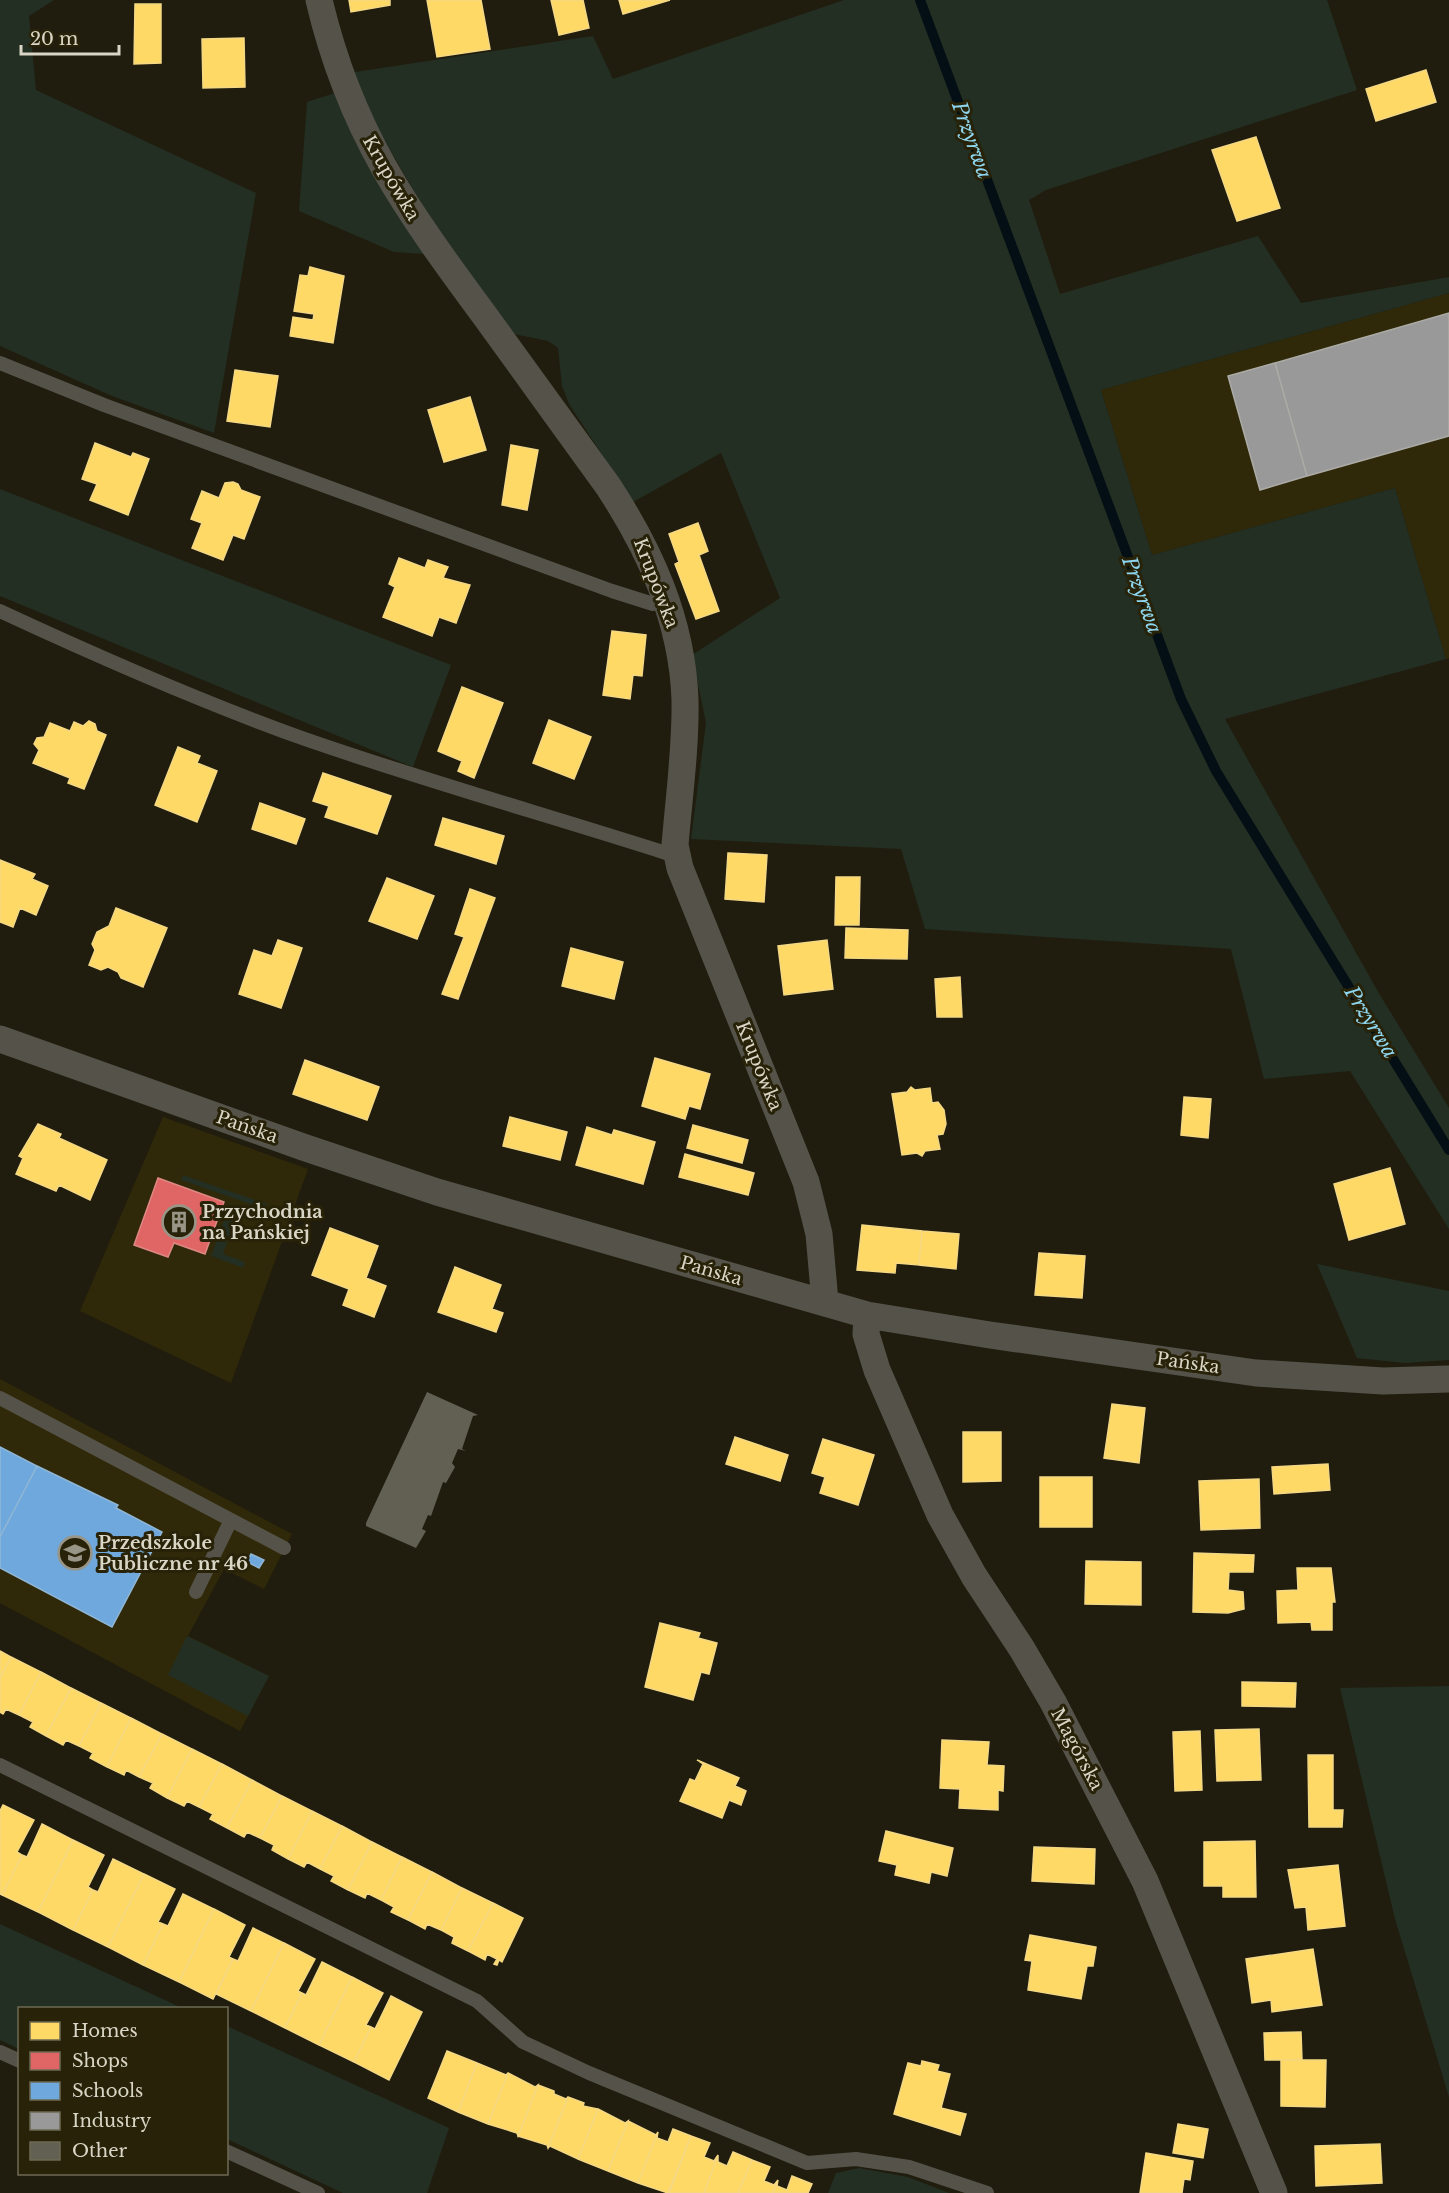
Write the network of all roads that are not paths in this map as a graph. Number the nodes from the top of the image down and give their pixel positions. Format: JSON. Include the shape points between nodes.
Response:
{"nodes":[{"id":1,"x":319,"y":0,"type":"edge"},
{"id":2,"x":0,"y":363,"type":"edge"},
{"id":3,"x":666,"y":599,"type":"junction"},
{"id":4,"x":0,"y":611,"type":"edge"},
{"id":5,"x":677,"y":852,"type":"junction"},
{"id":6,"x":0,"y":1039,"type":"edge"},
{"id":7,"x":825,"y":1302,"type":"junction"},
{"id":8,"x":867,"y":1315,"type":"junction"},
{"id":9,"x":1449,"y":1379,"type":"edge"},
{"id":10,"x":0,"y":1398,"type":"edge"},
{"id":11,"x":231,"y":1520,"type":"junction"},
{"id":12,"x":284,"y":1548,"type":"dead end"},
{"id":13,"x":196,"y":1592,"type":"dead end"},
{"id":14,"x":0,"y":1765,"type":"edge"},
{"id":15,"x":0,"y":2052,"type":"edge"},
{"id":16,"x":18,"y":2060,"type":"edge"},
{"id":17,"x":228,"y":2152,"type":"edge"},
{"id":18,"x":318,"y":2193,"type":"edge"},
{"id":19,"x":987,"y":2193,"type":"edge"},
{"id":20,"x":1274,"y":2193,"type":"edge"}],
"edges":[{"from":1,"to":3,"type":"street","name":"Krupówka","via":[[337,69],[382,167],[421,229],[632,522]]},
{"from":2,"to":3,"type":"lane","via":[[159,426],[601,587],[653,604]]},
{"from":3,"to":5,"type":"street","name":"Krupówka","via":[[678,643],[685,698]]},
{"from":4,"to":5,"type":"lane","via":[[185,694],[302,738],[474,795],[666,853]]},
{"from":5,"to":7,"type":"street","name":"Krupówka","via":[[690,895],[806,1182],[819,1234]]},
{"from":6,"to":7,"type":"street","name":"Pańska","via":[[437,1192]]},
{"from":7,"to":8,"type":"street","name":"Pańska"},
{"from":8,"to":9,"type":"street","name":"Pańska","via":[[1256,1373],[1383,1381]]},
{"from":8,"to":20,"type":"street","name":"Magórska","via":[[866,1334],[877,1370],[940,1515],[1053,1702],[1145,1881]]},
{"from":10,"to":11,"type":"lane"},
{"from":11,"to":12,"type":"lane"},
{"from":11,"to":13,"type":"lane"},
{"from":14,"to":19,"type":"lane","via":[[477,2001],[523,2042],[589,2073],[807,2163],[856,2159],[909,2167]]},
{"from":15,"to":16,"type":"lane"},
{"from":17,"to":18,"type":"lane"}]}
